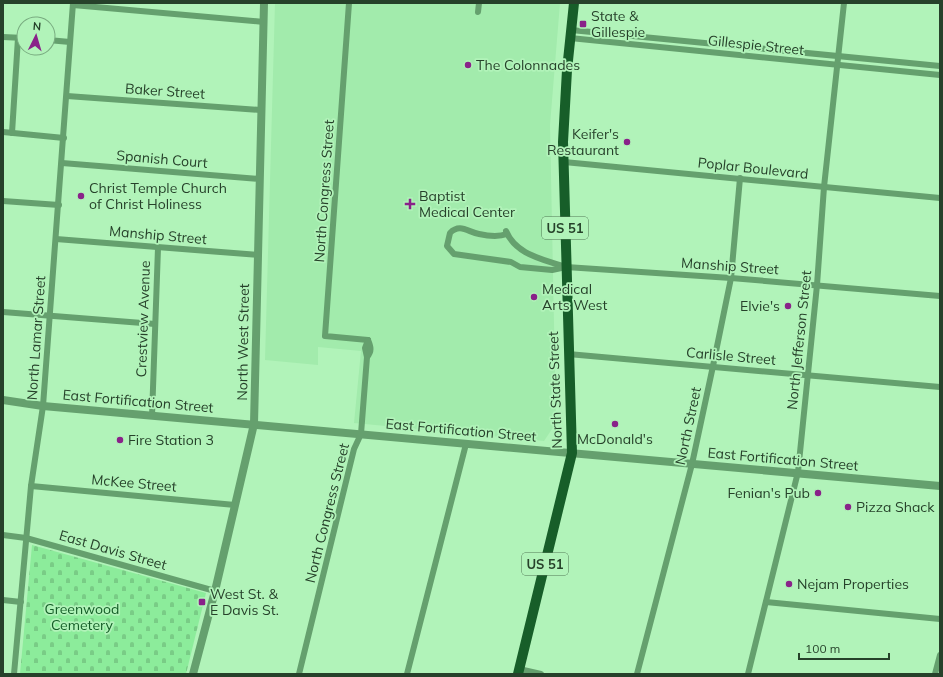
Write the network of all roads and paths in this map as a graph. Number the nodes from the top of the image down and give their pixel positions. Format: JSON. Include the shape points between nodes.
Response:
{"nodes":[{"id":1,"x":264,"y":3,"type":"edge"},
{"id":2,"x":349,"y":3,"type":"edge"},
{"id":3,"x":479,"y":3,"type":"edge"},
{"id":4,"x":574,"y":3,"type":"edge"},
{"id":5,"x":844,"y":3,"type":"edge"},
{"id":6,"x":73,"y":4,"type":"edge"},
{"id":7,"x":478,"y":12,"type":"dead end"},
{"id":8,"x":264,"y":22,"type":"junction"},
{"id":9,"x":570,"y":34,"type":"junction"},
{"id":10,"x":3,"y":37,"type":"edge"},
{"id":11,"x":16,"y":38,"type":"edge"},
{"id":12,"x":56,"y":41,"type":"edge"},
{"id":13,"x":70,"y":42,"type":"junction"},
{"id":14,"x":19,"y":56,"type":"edge"},
{"id":15,"x":838,"y":56,"type":"junction"},
{"id":16,"x":838,"y":65,"type":"junction"},
{"id":17,"x":940,"y":66,"type":"edge"},
{"id":18,"x":940,"y":75,"type":"edge"},
{"id":19,"x":67,"y":96,"type":"junction"},
{"id":20,"x":261,"y":110,"type":"junction"},
{"id":21,"x":3,"y":132,"type":"edge"},
{"id":22,"x":12,"y":133,"type":"junction"},
{"id":23,"x":64,"y":138,"type":"junction"},
{"id":24,"x":564,"y":162,"type":"junction"},
{"id":25,"x":62,"y":163,"type":"junction"},
{"id":26,"x":740,"y":178,"type":"junction"},
{"id":27,"x":260,"y":179,"type":"junction"},
{"id":28,"x":824,"y":187,"type":"junction"},
{"id":29,"x":940,"y":198,"type":"edge"},
{"id":30,"x":3,"y":201,"type":"edge"},
{"id":31,"x":59,"y":206,"type":"junction"},
{"id":32,"x":56,"y":239,"type":"junction"},
{"id":33,"x":158,"y":248,"type":"junction"},
{"id":34,"x":258,"y":255,"type":"junction"},
{"id":35,"x":566,"y":267,"type":"junction"},
{"id":36,"x":730,"y":278,"type":"junction"},
{"id":37,"x":817,"y":285,"type":"junction"},
{"id":38,"x":940,"y":296,"type":"edge"},
{"id":39,"x":3,"y":312,"type":"edge"},
{"id":40,"x":49,"y":316,"type":"junction"},
{"id":41,"x":155,"y":324,"type":"junction"},
{"id":42,"x":568,"y":354,"type":"junction"},
{"id":43,"x":713,"y":366,"type":"junction"},
{"id":44,"x":808,"y":375,"type":"junction"},
{"id":45,"x":940,"y":387,"type":"edge"},
{"id":46,"x":3,"y":400,"type":"edge"},
{"id":47,"x":43,"y":406,"type":"junction"},
{"id":48,"x":152,"y":416,"type":"junction"},
{"id":49,"x":254,"y":424,"type":"junction"},
{"id":50,"x":361,"y":434,"type":"junction"},
{"id":51,"x":466,"y":444,"type":"junction"},
{"id":52,"x":572,"y":453,"type":"junction"},
{"id":53,"x":692,"y":464,"type":"junction"},
{"id":54,"x":798,"y":472,"type":"junction"},
{"id":55,"x":31,"y":486,"type":"junction"},
{"id":56,"x":940,"y":486,"type":"edge"},
{"id":57,"x":235,"y":505,"type":"junction"},
{"id":58,"x":3,"y":535,"type":"edge"},
{"id":59,"x":26,"y":538,"type":"junction"},
{"id":60,"x":215,"y":591,"type":"junction"},
{"id":61,"x":3,"y":600,"type":"edge"},
{"id":62,"x":20,"y":602,"type":"junction"},
{"id":63,"x":766,"y":602,"type":"junction"},
{"id":64,"x":940,"y":619,"type":"edge"},
{"id":65,"x":940,"y":655,"type":"edge"},
{"id":66,"x":519,"y":671,"type":"edge"},
{"id":67,"x":14,"y":674,"type":"edge"},
{"id":68,"x":193,"y":674,"type":"edge"},
{"id":69,"x":299,"y":674,"type":"edge"},
{"id":70,"x":407,"y":674,"type":"edge"},
{"id":71,"x":541,"y":674,"type":"edge"},
{"id":72,"x":637,"y":674,"type":"edge"},
{"id":73,"x":748,"y":674,"type":"edge"},
{"id":74,"x":935,"y":674,"type":"edge"}],
"edges":[{"from":1,"to":8,"type":"street","name":"North West Street"},
{"from":2,"to":50,"type":"street","name":"North Congress Street","via":[[325,336],[368,340],[371,348],[367,357]]},
{"from":3,"to":7,"type":"street"},
{"from":4,"to":9,"type":"main road","name":"North State Street","number":"US 51"},
{"from":5,"to":15,"type":"street","name":"North Jefferson Street"},
{"from":6,"to":8,"type":"street"},
{"from":6,"to":13,"type":"street","name":"North Lamar Street"},
{"from":8,"to":20,"type":"street","name":"North West Street"},
{"from":9,"to":15,"type":"street","name":"Gillespie Street"},
{"from":9,"to":16,"type":"street","name":"Gillespie Street"},
{"from":9,"to":24,"type":"main road","name":"North State Street","number":"US 51","via":[[564,116]]},
{"from":10,"to":11,"type":"street"},
{"from":12,"to":13,"type":"street"},
{"from":13,"to":19,"type":"street","name":"North Lamar Street"},
{"from":14,"to":22,"type":"street"},
{"from":15,"to":16,"type":"street","name":"North Jefferson Street"},
{"from":15,"to":17,"type":"street","name":"Gillespie Street"},
{"from":16,"to":18,"type":"street","name":"Gillespie Street"},
{"from":16,"to":28,"type":"street","name":"North Jefferson Street"},
{"from":19,"to":20,"type":"street","name":"Baker Street"},
{"from":19,"to":23,"type":"street","name":"North Lamar Street"},
{"from":20,"to":27,"type":"street","name":"North West Street"},
{"from":21,"to":22,"type":"street"},
{"from":22,"to":23,"type":"street"},
{"from":23,"to":25,"type":"street","name":"North Lamar Street"},
{"from":24,"to":26,"type":"street","name":"Poplar Boulevard"},
{"from":24,"to":35,"type":"main road","name":"North State Street","number":"US 51"},
{"from":25,"to":27,"type":"street","name":"Spanish Court"},
{"from":25,"to":31,"type":"street","name":"North Lamar Street"},
{"from":26,"to":28,"type":"street","name":"Poplar Boulevard"},
{"from":26,"to":36,"type":"street","name":"North Street"},
{"from":27,"to":34,"type":"street","name":"North West Street"},
{"from":28,"to":29,"type":"street","name":"Poplar Boulevard"},
{"from":28,"to":37,"type":"street","name":"North Jefferson Street"},
{"from":30,"to":31,"type":"street"},
{"from":31,"to":32,"type":"street","name":"North Lamar Street"},
{"from":32,"to":33,"type":"street","name":"Manship Street"},
{"from":32,"to":40,"type":"street","name":"North Lamar Street"},
{"from":33,"to":34,"type":"street","name":"Manship Street"},
{"from":33,"to":41,"type":"street","name":"Crestview Avenue"},
{"from":34,"to":49,"type":"street","name":"North West Street"},
{"from":35,"to":35,"type":"street","name":"Manship Street","via":[[524,252],[507,232],[501,236],[478,234],[465,228],[457,228],[450,233],[448,246],[454,254],[511,262],[520,267],[552,270]]},
{"from":35,"to":36,"type":"street","name":"Manship Street"},
{"from":35,"to":42,"type":"main road","name":"North State Street","number":"US 51"},
{"from":36,"to":37,"type":"street","name":"Manship Street"},
{"from":36,"to":43,"type":"street","name":"North Street"},
{"from":37,"to":38,"type":"street","name":"Manship Street"},
{"from":37,"to":44,"type":"street","name":"North Jefferson Street"},
{"from":39,"to":40,"type":"street"},
{"from":40,"to":41,"type":"street"},
{"from":40,"to":47,"type":"street","name":"North Lamar Street"},
{"from":41,"to":48,"type":"street","name":"Crestview Avenue"},
{"from":42,"to":43,"type":"street","name":"Carlisle Street"},
{"from":42,"to":52,"type":"main road","name":"North State Street","number":"US 51"},
{"from":43,"to":44,"type":"street","name":"Carlisle Street"},
{"from":43,"to":53,"type":"street","name":"North Street"},
{"from":44,"to":45,"type":"street","name":"Carlisle Street"},
{"from":44,"to":54,"type":"street","name":"North Jefferson Street"},
{"from":46,"to":47,"type":"street","name":"East Fortification Street"},
{"from":47,"to":48,"type":"street","name":"East Fortification Street"},
{"from":47,"to":55,"type":"street","name":"North Lamar Street"},
{"from":48,"to":49,"type":"street","name":"East Fortification Street"},
{"from":49,"to":50,"type":"street","name":"East Fortification Street"},
{"from":49,"to":57,"type":"street","name":"North West Street"},
{"from":50,"to":51,"type":"street","name":"East Fortification Street"},
{"from":50,"to":69,"type":"street","name":"North Congress Street","via":[[354,449]]},
{"from":51,"to":52,"type":"street","name":"East Fortification Street"},
{"from":51,"to":70,"type":"street"},
{"from":52,"to":53,"type":"street","name":"East Fortification Street"},
{"from":52,"to":66,"type":"main road","name":"North State Street","number":"US 51"},
{"from":53,"to":54,"type":"street","name":"East Fortification Street"},
{"from":53,"to":72,"type":"street","name":"North Street"},
{"from":54,"to":56,"type":"street","name":"East Fortification Street"},
{"from":54,"to":63,"type":"street","name":"North Jefferson Street"},
{"from":55,"to":57,"type":"street","name":"McKee Street"},
{"from":55,"to":59,"type":"street","name":"North Lamar Street"},
{"from":57,"to":60,"type":"street","name":"North West Street"},
{"from":58,"to":59,"type":"street","name":"East Davis Street"},
{"from":59,"to":60,"type":"street","name":"East Davis Street"},
{"from":59,"to":62,"type":"street","name":"North Lamar Street"},
{"from":60,"to":68,"type":"street","name":"North West Street"},
{"from":61,"to":62,"type":"street"},
{"from":62,"to":67,"type":"street","name":"North Lamar Street"},
{"from":63,"to":64,"type":"street"},
{"from":63,"to":73,"type":"street","name":"North Jefferson Street"},
{"from":65,"to":74,"type":"street"},
{"from":66,"to":71,"type":"street"}]}
